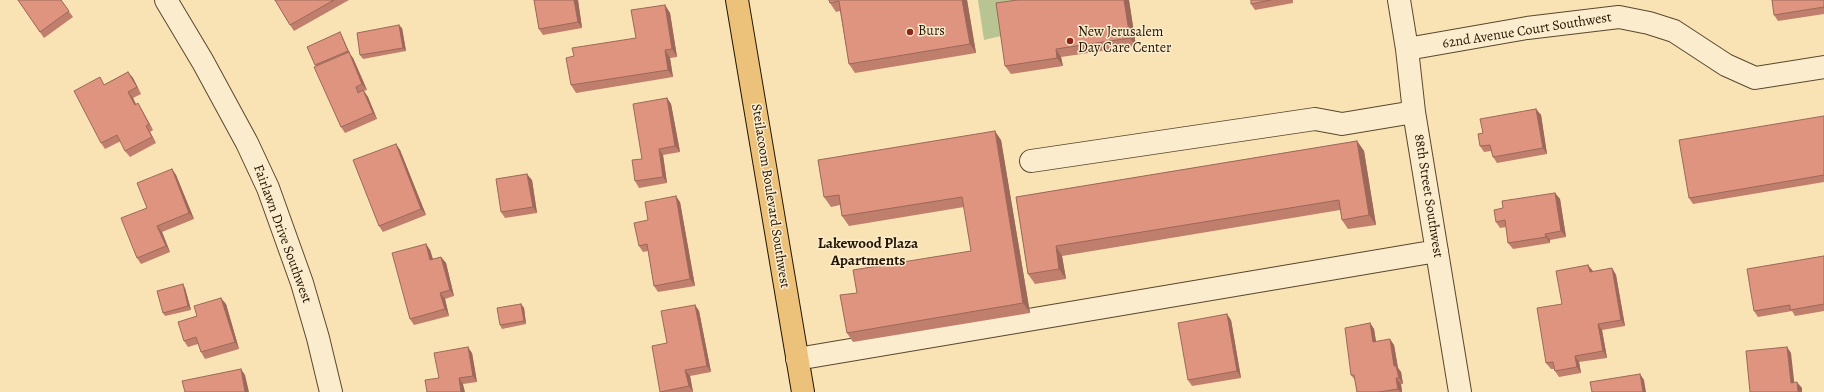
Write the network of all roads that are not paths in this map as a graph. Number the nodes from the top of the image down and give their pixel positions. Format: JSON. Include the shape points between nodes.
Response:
{"nodes":[{"id":1,"x":166,"y":0,"type":"edge"},
{"id":2,"x":737,"y":0,"type":"edge"},
{"id":3,"x":1399,"y":0,"type":"edge"},
{"id":4,"x":1407,"y":49,"type":"junction"},
{"id":5,"x":1824,"y":67,"type":"edge"},
{"id":6,"x":1414,"y":112,"type":"junction"},
{"id":7,"x":1031,"y":161,"type":"dead end"},
{"id":8,"x":1437,"y":251,"type":"junction"},
{"id":9,"x":797,"y":359,"type":"junction"},
{"id":10,"x":331,"y":392,"type":"edge"},
{"id":11,"x":803,"y":392,"type":"edge"},
{"id":12,"x":1460,"y":392,"type":"edge"}],
"edges":[{"from":1,"to":10,"type":"street","name":"Fairlawn Drive Southwest","via":[[236,122],[268,188],[302,283]]},
{"from":2,"to":9,"type":"main road","name":"Steilacoom Boulevard Southwest"},
{"from":3,"to":4,"type":"street","name":"88th Street Southwest"},
{"from":4,"to":5,"type":"street","name":"62nd Avenue Court Southwest","via":[[1527,28],[1619,17],[1674,31],[1726,65],[1756,78]]},
{"from":4,"to":6,"type":"street","name":"88th Street Southwest"},
{"from":6,"to":7,"type":"street","via":[[1342,124],[1315,118]]},
{"from":6,"to":8,"type":"street","name":"88th Street Southwest"},
{"from":8,"to":9,"type":"street"},
{"from":8,"to":12,"type":"street","name":"88th Street Southwest"},
{"from":9,"to":11,"type":"main road","name":"Steilacoom Boulevard Southwest"}]}
